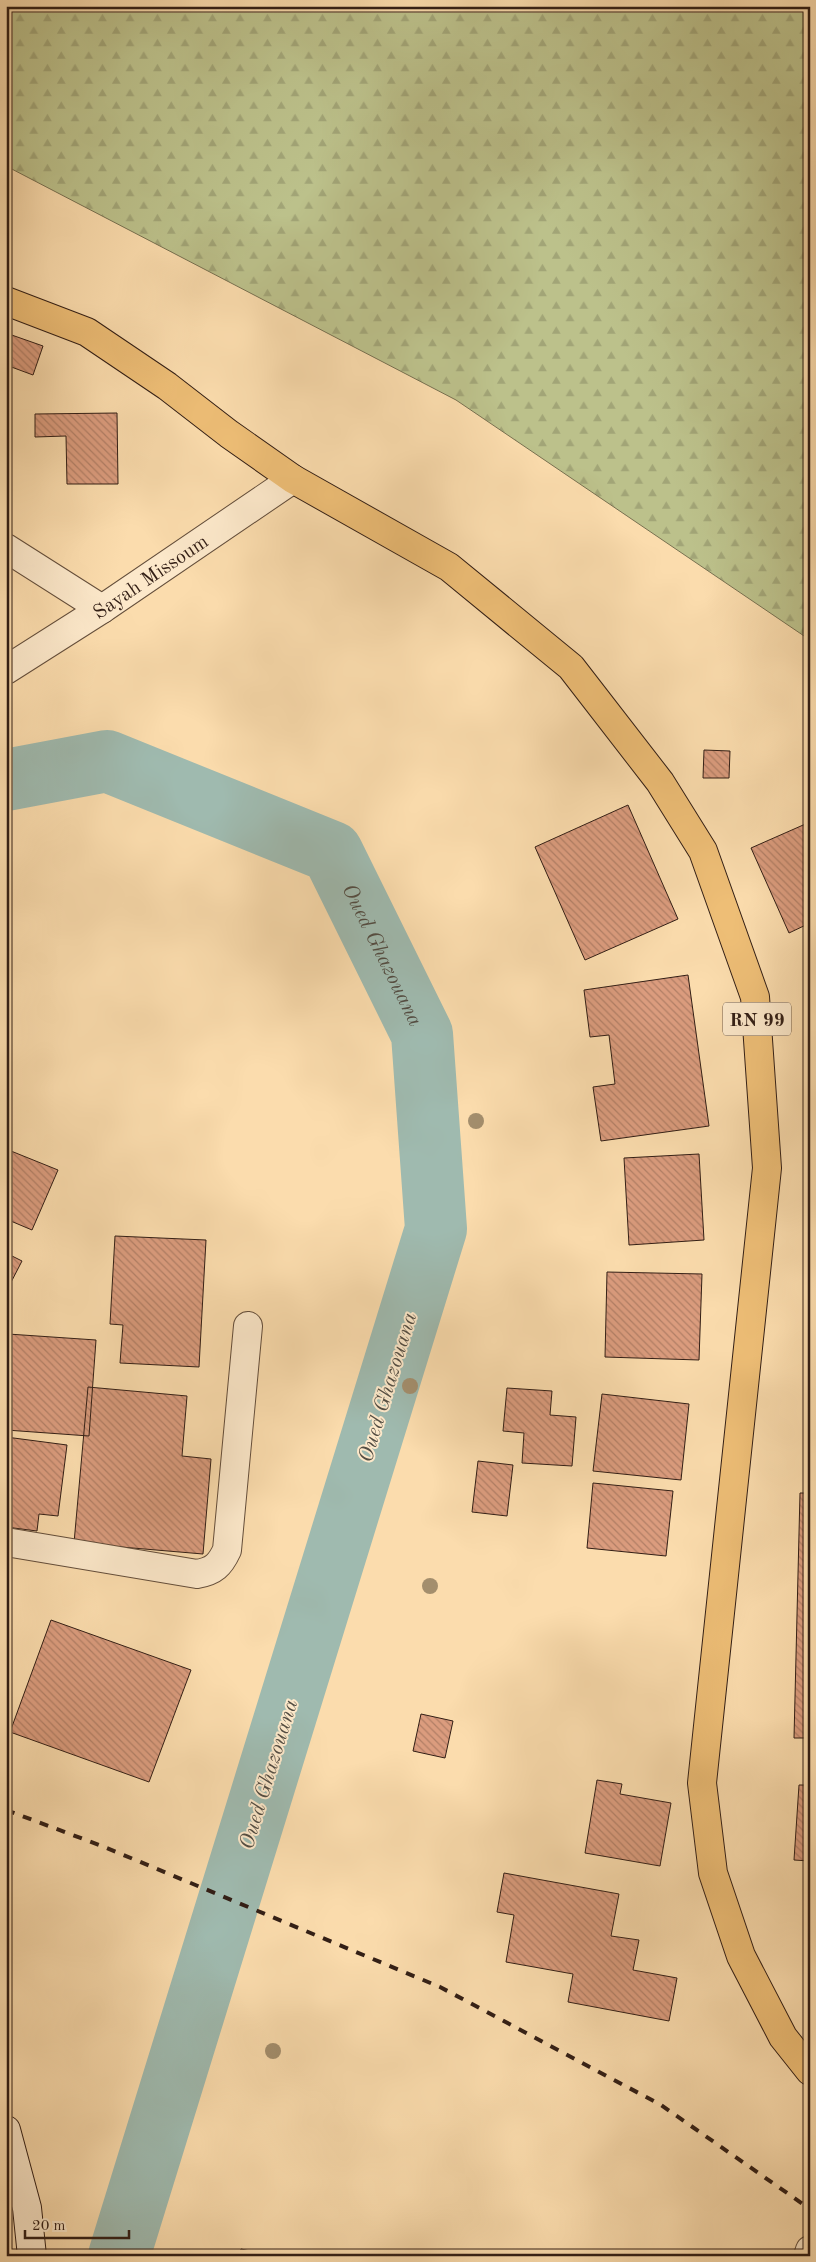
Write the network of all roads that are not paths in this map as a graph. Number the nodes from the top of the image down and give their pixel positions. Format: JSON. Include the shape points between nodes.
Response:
{"nodes":[{"id":1,"x":6,"y":301,"type":"edge"},
{"id":2,"x":293,"y":479,"type":"junction"},
{"id":3,"x":6,"y":548,"type":"edge"},
{"id":4,"x":102,"y":609,"type":"junction"},
{"id":5,"x":6,"y":670,"type":"edge"},
{"id":6,"x":248,"y":1326,"type":"dead end"},
{"id":7,"x":6,"y":1542,"type":"edge"},
{"id":8,"x":810,"y":2071,"type":"edge"},
{"id":9,"x":6,"y":2130,"type":"edge"},
{"id":10,"x":810,"y":2250,"type":"edge"},
{"id":11,"x":32,"y":2256,"type":"edge"},
{"id":12,"x":808,"y":2256,"type":"edge"}],
"edges":[{"from":1,"to":2,"type":"main road","number":"RN 99","via":[[87,332],[167,386]]},
{"from":2,"to":4,"type":"street","name":"Sayah Missoum"},
{"from":2,"to":8,"type":"main road","number":"RN 99","via":[[449,567],[571,667],[660,782],[703,851],[755,997],[767,1168],[702,1783],[713,1873],[741,1956],[783,2037]]},
{"from":3,"to":4,"type":"street"},
{"from":4,"to":5,"type":"street","name":"Sayah Missoum"},
{"from":6,"to":7,"type":"street","via":[[227,1550],[221,1564],[210,1572],[197,1574]]},
{"from":9,"to":11,"type":"street","via":[[27,2208]]},
{"from":10,"to":12,"type":"street"}]}
